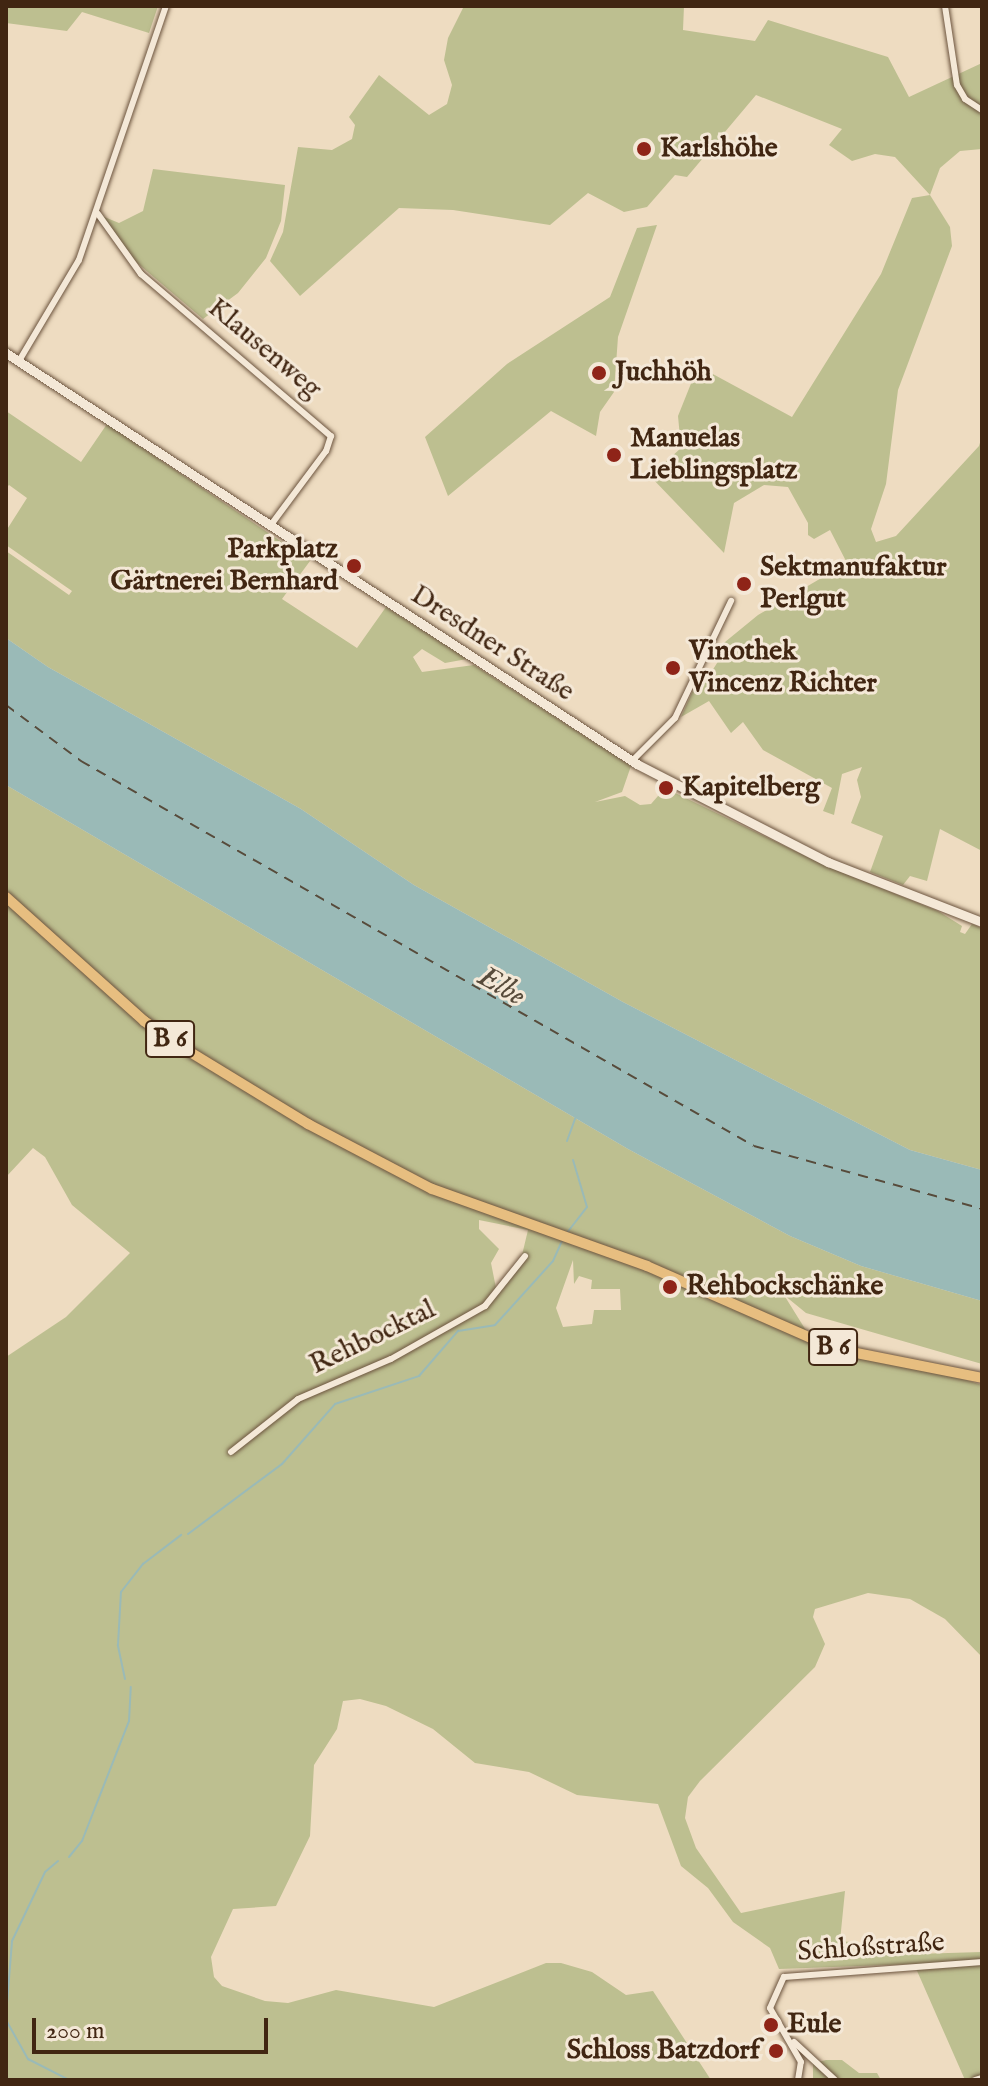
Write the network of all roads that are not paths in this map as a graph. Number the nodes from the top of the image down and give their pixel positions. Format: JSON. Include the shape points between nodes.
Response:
{"nodes":[{"id":1,"x":166,"y":6,"type":"edge"},
{"id":2,"x":945,"y":6,"type":"edge"},
{"id":3,"x":982,"y":110,"type":"edge"},
{"id":4,"x":98,"y":214,"type":"junction"},
{"id":5,"x":6,"y":353,"type":"edge"},
{"id":6,"x":19,"y":361,"type":"junction"},
{"id":7,"x":270,"y":526,"type":"junction"},
{"id":8,"x":731,"y":601,"type":"dead end"},
{"id":9,"x":632,"y":761,"type":"junction"},
{"id":10,"x":6,"y":897,"type":"edge"},
{"id":11,"x":982,"y":922,"type":"edge"},
{"id":12,"x":525,"y":1256,"type":"dead end"},
{"id":13,"x":982,"y":1378,"type":"edge"},
{"id":14,"x":231,"y":1452,"type":"dead end"},
{"id":15,"x":982,"y":1962,"type":"edge"},
{"id":16,"x":787,"y":2036,"type":"junction"},
{"id":17,"x":982,"y":2078,"type":"edge"},
{"id":18,"x":798,"y":2080,"type":"edge"},
{"id":19,"x":835,"y":2080,"type":"edge"},
{"id":20,"x":975,"y":2080,"type":"edge"}],
"edges":[{"from":1,"to":4,"type":"street"},
{"from":2,"to":3,"type":"street","via":[[957,85],[965,99]]},
{"from":4,"to":6,"type":"street","via":[[79,260]]},
{"from":4,"to":7,"type":"street","name":"Klausenweg","via":[[141,274],[331,436],[326,451]]},
{"from":5,"to":6,"type":"main road","name":"Dresdner Straße"},
{"from":6,"to":7,"type":"main road","name":"Dresdner Straße"},
{"from":7,"to":9,"type":"main road","name":"Dresdner Straße"},
{"from":8,"to":9,"type":"street","via":[[675,718]]},
{"from":9,"to":11,"type":"main road","name":"Dresdner Straße","via":[[828,862]]},
{"from":10,"to":13,"type":"main road","number":"B 6","via":[[144,1021],[308,1124],[418,1182],[647,1266],[836,1349]]},
{"from":12,"to":14,"type":"street","name":"Rehbocktal","via":[[485,1306],[391,1359],[298,1399]]},
{"from":15,"to":16,"type":"street","name":"Schloßstraße","via":[[791,1974],[777,1987],[770,2008]]},
{"from":16,"to":18,"type":"street","via":[[801,2062]]},
{"from":16,"to":19,"type":"street"},
{"from":17,"to":20,"type":"street"}]}
